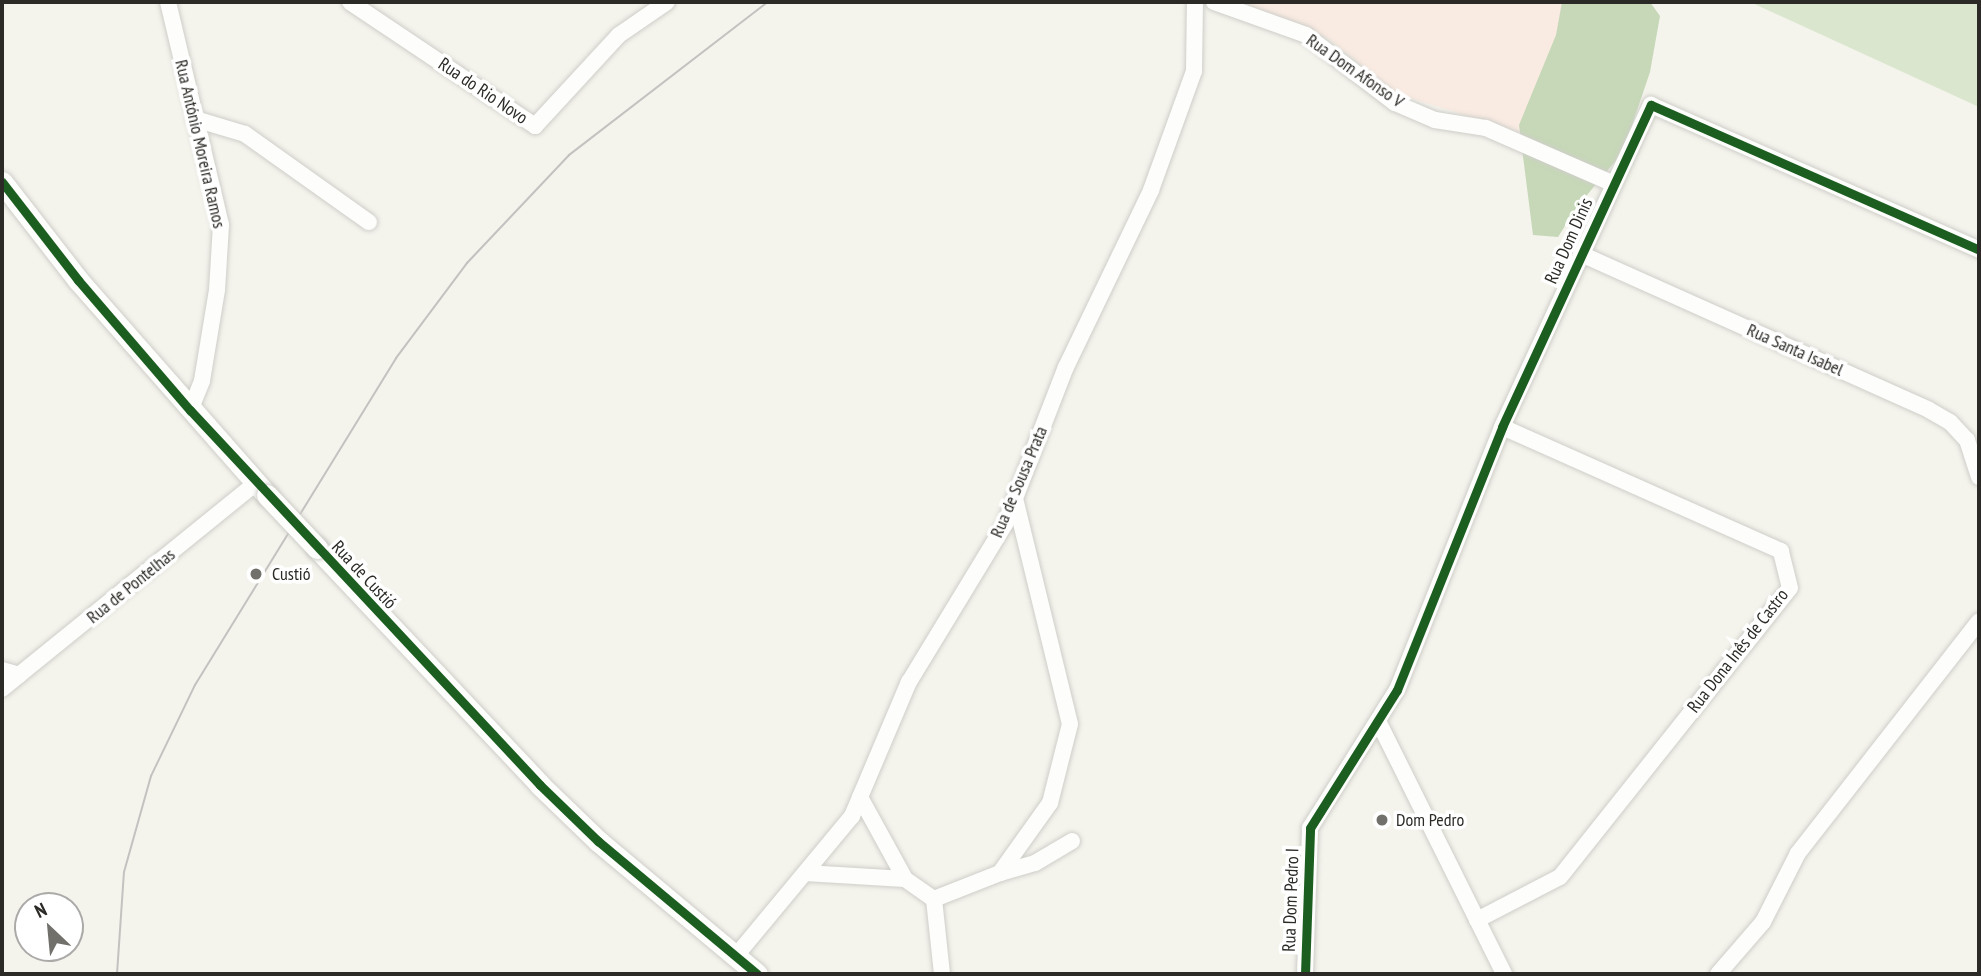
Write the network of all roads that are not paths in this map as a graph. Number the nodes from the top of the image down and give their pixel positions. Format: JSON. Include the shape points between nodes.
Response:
{"nodes":[{"id":1,"x":168,"y":2,"type":"edge"},
{"id":2,"x":350,"y":2,"type":"edge"},
{"id":3,"x":667,"y":2,"type":"edge"},
{"id":4,"x":1195,"y":2,"type":"edge"},
{"id":5,"x":1214,"y":2,"type":"edge"},
{"id":6,"x":195,"y":119,"type":"junction"},
{"id":7,"x":2,"y":183,"type":"edge"},
{"id":8,"x":1612,"y":183,"type":"junction"},
{"id":9,"x":369,"y":222,"type":"dead end"},
{"id":10,"x":1979,"y":250,"type":"edge"},
{"id":11,"x":1581,"y":254,"type":"junction"},
{"id":12,"x":190,"y":410,"type":"junction"},
{"id":13,"x":1502,"y":428,"type":"junction"},
{"id":14,"x":1979,"y":477,"type":"edge"},
{"id":15,"x":261,"y":489,"type":"junction"},
{"id":16,"x":1015,"y":499,"type":"junction"},
{"id":17,"x":1979,"y":621,"type":"edge"},
{"id":18,"x":2,"y":670,"type":"edge"},
{"id":19,"x":19,"y":676,"type":"junction"},
{"id":20,"x":2,"y":689,"type":"edge"},
{"id":21,"x":1378,"y":721,"type":"junction"},
{"id":22,"x":860,"y":797,"type":"junction"},
{"id":23,"x":1072,"y":841,"type":"dead end"},
{"id":24,"x":805,"y":873,"type":"junction"},
{"id":25,"x":1000,"y":873,"type":"junction"},
{"id":26,"x":905,"y":879,"type":"junction"},
{"id":27,"x":934,"y":899,"type":"junction"},
{"id":28,"x":1477,"y":920,"type":"junction"},
{"id":29,"x":735,"y":957,"type":"junction"},
{"id":30,"x":757,"y":974,"type":"edge"},
{"id":31,"x":942,"y":974,"type":"edge"},
{"id":32,"x":1305,"y":974,"type":"edge"},
{"id":33,"x":1504,"y":974,"type":"edge"},
{"id":34,"x":1718,"y":974,"type":"edge"}],
"edges":[{"from":1,"to":6,"type":"street","name":"Rua António Moreira Ramos"},
{"from":2,"to":3,"type":"street","name":"Rua do Rio Novo","via":[[535,126],[619,35]]},
{"from":4,"to":16,"type":"street","name":"Rua de Sousa Prata","via":[[1194,71],[1151,190],[1066,367]]},
{"from":5,"to":8,"type":"street","name":"Rua Dom Afonso V","via":[[1306,35],[1395,103],[1435,120],[1486,128]]},
{"from":6,"to":9,"type":"street","via":[[245,134]]},
{"from":6,"to":12,"type":"street","name":"Rua António Moreira Ramos","via":[[221,225],[217,290],[202,381]]},
{"from":7,"to":12,"type":"main road","name":"Rua de Custió"},
{"from":8,"to":10,"type":"street","name":"Rua Dom Dinis","via":[[1651,105]]},
{"from":8,"to":11,"type":"street","name":"Rua Dom Dinis"},
{"from":11,"to":13,"type":"street","name":"Rua Dom Dinis"},
{"from":11,"to":14,"type":"street","name":"Rua Santa Isabel","via":[[1929,410],[1950,422],[1967,440]]},
{"from":12,"to":15,"type":"main road","name":"Rua de Custió"},
{"from":13,"to":21,"type":"street","name":"Rua Dom Dinis","via":[[1397,690]]},
{"from":13,"to":28,"type":"street","name":"Rua Dona Inês de Castro","via":[[1781,551],[1790,589],[1560,877]]},
{"from":15,"to":19,"type":"street","name":"Rua de Pontelhas"},
{"from":15,"to":29,"type":"main road","name":"Rua de Custió","bridge":true,"via":[[540,785],[598,841]]},
{"from":16,"to":22,"type":"street","name":"Rua de Sousa Prata","via":[[1005,524],[909,682]]},
{"from":16,"to":25,"type":"street","via":[[1070,724],[1050,803]]},
{"from":17,"to":34,"type":"street","via":[[1798,853],[1763,922]]},
{"from":18,"to":19,"type":"street"},
{"from":19,"to":20,"type":"street","name":"Rua de Pontelhas"},
{"from":21,"to":28,"type":"street"},
{"from":21,"to":32,"type":"street","name":"Rua Dom Pedro I","via":[[1310,828]]},
{"from":22,"to":24,"type":"street","name":"Rua de Sousa Prata","via":[[852,816]]},
{"from":22,"to":26,"type":"street"},
{"from":23,"to":25,"type":"street","via":[[1035,863]]},
{"from":24,"to":26,"type":"street"},
{"from":24,"to":29,"type":"street","name":"Rua de Sousa Prata"},
{"from":25,"to":27,"type":"street"},
{"from":26,"to":27,"type":"street"},
{"from":27,"to":31,"type":"street"},
{"from":28,"to":33,"type":"street"},
{"from":29,"to":30,"type":"main road","name":"Rua de Custió"}]}
